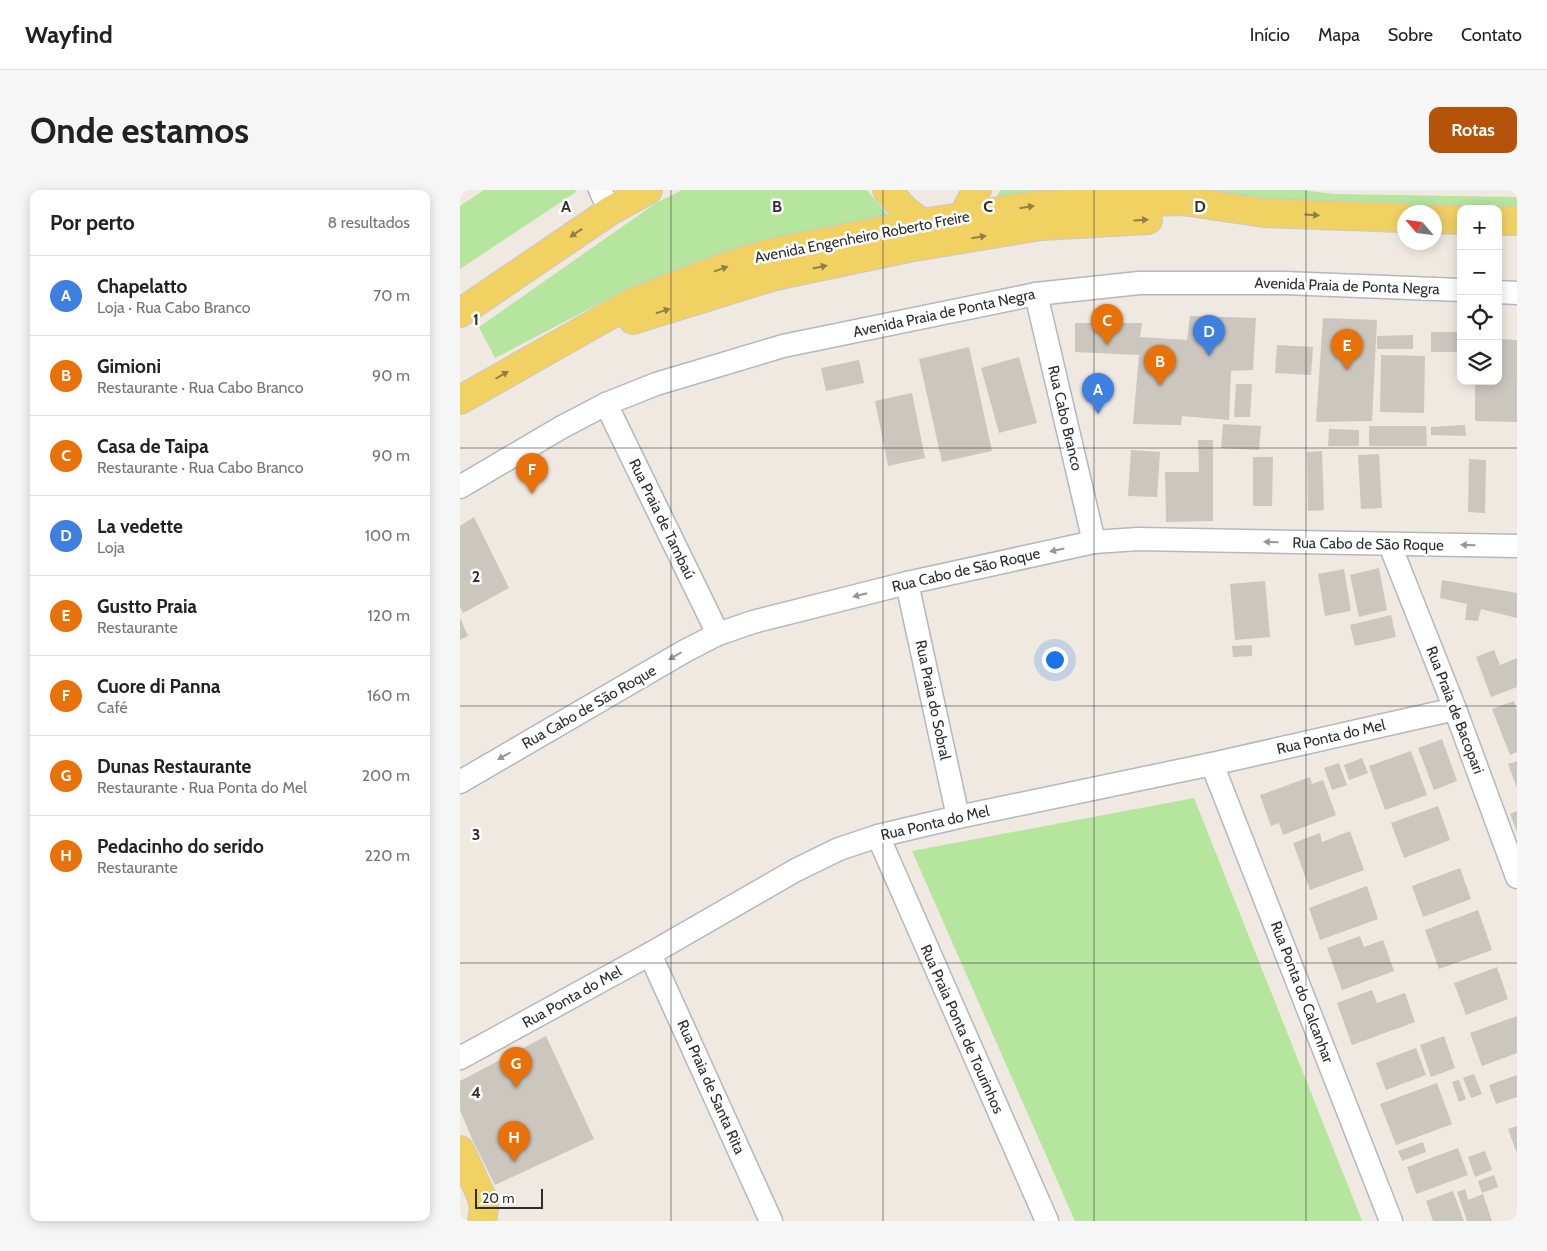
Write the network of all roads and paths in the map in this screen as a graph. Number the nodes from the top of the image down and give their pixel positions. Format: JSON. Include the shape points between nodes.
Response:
{"nodes":[{"id":1,"x":648,"y":190,"type":"edge"},
{"id":2,"x":887,"y":190,"type":"edge"},
{"id":3,"x":978,"y":190,"type":"edge"},
{"id":4,"x":618,"y":198,"type":"edge"},
{"id":5,"x":1264,"y":213,"type":"junction"},
{"id":6,"x":962,"y":217,"type":"junction"},
{"id":7,"x":1397,"y":218,"type":"edge"},
{"id":8,"x":1442,"y":219,"type":"edge"},
{"id":9,"x":1457,"y":220,"type":"edge"},
{"id":10,"x":1502,"y":221,"type":"edge"},
{"id":11,"x":1517,"y":221,"type":"edge"},
{"id":12,"x":922,"y":223,"type":"junction"},
{"id":13,"x":1457,"y":290,"type":"edge"},
{"id":14,"x":1502,"y":292,"type":"edge"},
{"id":15,"x":1517,"y":293,"type":"edge"},
{"id":16,"x":1036,"y":294,"type":"junction"},
{"id":17,"x":460,"y":313,"type":"edge"},
{"id":18,"x":566,"y":340,"type":"junction"},
{"id":19,"x":460,"y":400,"type":"edge"},
{"id":20,"x":606,"y":404,"type":"junction"},
{"id":21,"x":460,"y":487,"type":"edge"},
{"id":22,"x":1094,"y":542,"type":"junction"},
{"id":23,"x":1390,"y":544,"type":"junction"},
{"id":24,"x":1517,"y":546,"type":"edge"},
{"id":25,"x":907,"y":583,"type":"junction"},
{"id":26,"x":718,"y":634,"type":"junction"},
{"id":27,"x":1455,"y":709,"type":"junction"},
{"id":28,"x":1212,"y":764,"type":"junction"},
{"id":29,"x":460,"y":782,"type":"edge"},
{"id":30,"x":958,"y":817,"type":"junction"},
{"id":31,"x":878,"y":836,"type":"junction"},
{"id":32,"x":1517,"y":877,"type":"edge"},
{"id":33,"x":650,"y":954,"type":"junction"},
{"id":34,"x":460,"y":1058,"type":"edge"},
{"id":35,"x":460,"y":1150,"type":"edge"},
{"id":36,"x":460,"y":1213,"type":"edge"},
{"id":37,"x":468,"y":1221,"type":"edge"},
{"id":38,"x":482,"y":1221,"type":"edge"},
{"id":39,"x":771,"y":1221,"type":"edge"},
{"id":40,"x":1047,"y":1221,"type":"edge"},
{"id":41,"x":1392,"y":1221,"type":"edge"}],
"edges":[{"from":1,"to":4,"type":"main road"},
{"from":2,"to":12,"type":"main road","via":[[904,210]]},
{"from":3,"to":6,"type":"main road"},
{"from":4,"to":17,"type":"main road","one_way":true},
{"from":6,"to":5,"type":"main road","name":"Avenida Engenheiro Roberto Freire","one_way":true,"via":[[1039,205],[1183,201]]},
{"from":5,"to":7,"type":"main road","name":"Avenida Engenheiro Roberto Freire","one_way":true},
{"from":18,"to":5,"type":"main road","name":"Avenida Engenheiro Roberto Freire","one_way":true,"via":[[775,276],[908,248],[1041,226]]},
{"from":6,"to":12,"type":"main road","name":"Avenida Engenheiro Roberto Freire"},
{"from":8,"to":9,"type":"main road"},
{"from":10,"to":11,"type":"main road"},
{"from":18,"to":12,"type":"main road","name":"Avenida Engenheiro Roberto Freire","one_way":true,"via":[[633,302],[727,266],[774,252]]},
{"from":13,"to":16,"type":"street","name":"Avenida Praia de Ponta Negra","via":[[1284,283],[1139,283]]},
{"from":14,"to":15,"type":"street"},
{"from":16,"to":20,"type":"street","name":"Avenida Praia de Ponta Negra","via":[[784,346],[656,384]]},
{"from":16,"to":22,"type":"street","name":"Rua Cabo Branco"},
{"from":19,"to":18,"type":"main road","name":"Avenida Engenheiro Roberto Freire","one_way":true},
{"from":20,"to":21,"type":"street","name":"Avenida Praia de Ponta Negra"},
{"from":20,"to":26,"type":"street","name":"Rua Praia de Tambaú"},
{"from":23,"to":22,"type":"street","name":"Rua Cabo de São Roque","one_way":true,"via":[[1138,539]]},
{"from":22,"to":25,"type":"street","name":"Rua Cabo de São Roque","one_way":true},
{"from":24,"to":23,"type":"street","name":"Rua Cabo de São Roque","one_way":true},
{"from":23,"to":27,"type":"street","name":"Rua Praia de Bacopari"},
{"from":25,"to":26,"type":"street","name":"Rua Cabo de São Roque","one_way":true},
{"from":25,"to":30,"type":"street","name":"Rua Praia do Sobral"},
{"from":26,"to":29,"type":"street","name":"Rua Cabo de São Roque","one_way":true},
{"from":27,"to":28,"type":"street","name":"Rua Ponta do Mel"},
{"from":27,"to":32,"type":"street","name":"Rua Praia de Bacopari"},
{"from":28,"to":30,"type":"street","name":"Rua Ponta do Mel"},
{"from":28,"to":41,"type":"street","name":"Rua Ponta do Calcanhar"},
{"from":30,"to":31,"type":"street","name":"Rua Ponta do Mel"},
{"from":31,"to":33,"type":"street","name":"Rua Ponta do Mel","via":[[796,870]]},
{"from":31,"to":40,"type":"street","name":"Rua Praia Ponta de Tourinhos"},
{"from":33,"to":34,"type":"street","name":"Rua Ponta do Mel"},
{"from":33,"to":39,"type":"street","name":"Rua Praia de Santa Rita"},
{"from":35,"to":38,"type":"main road","via":[[481,1195]]},
{"from":36,"to":37,"type":"main road"}]}
